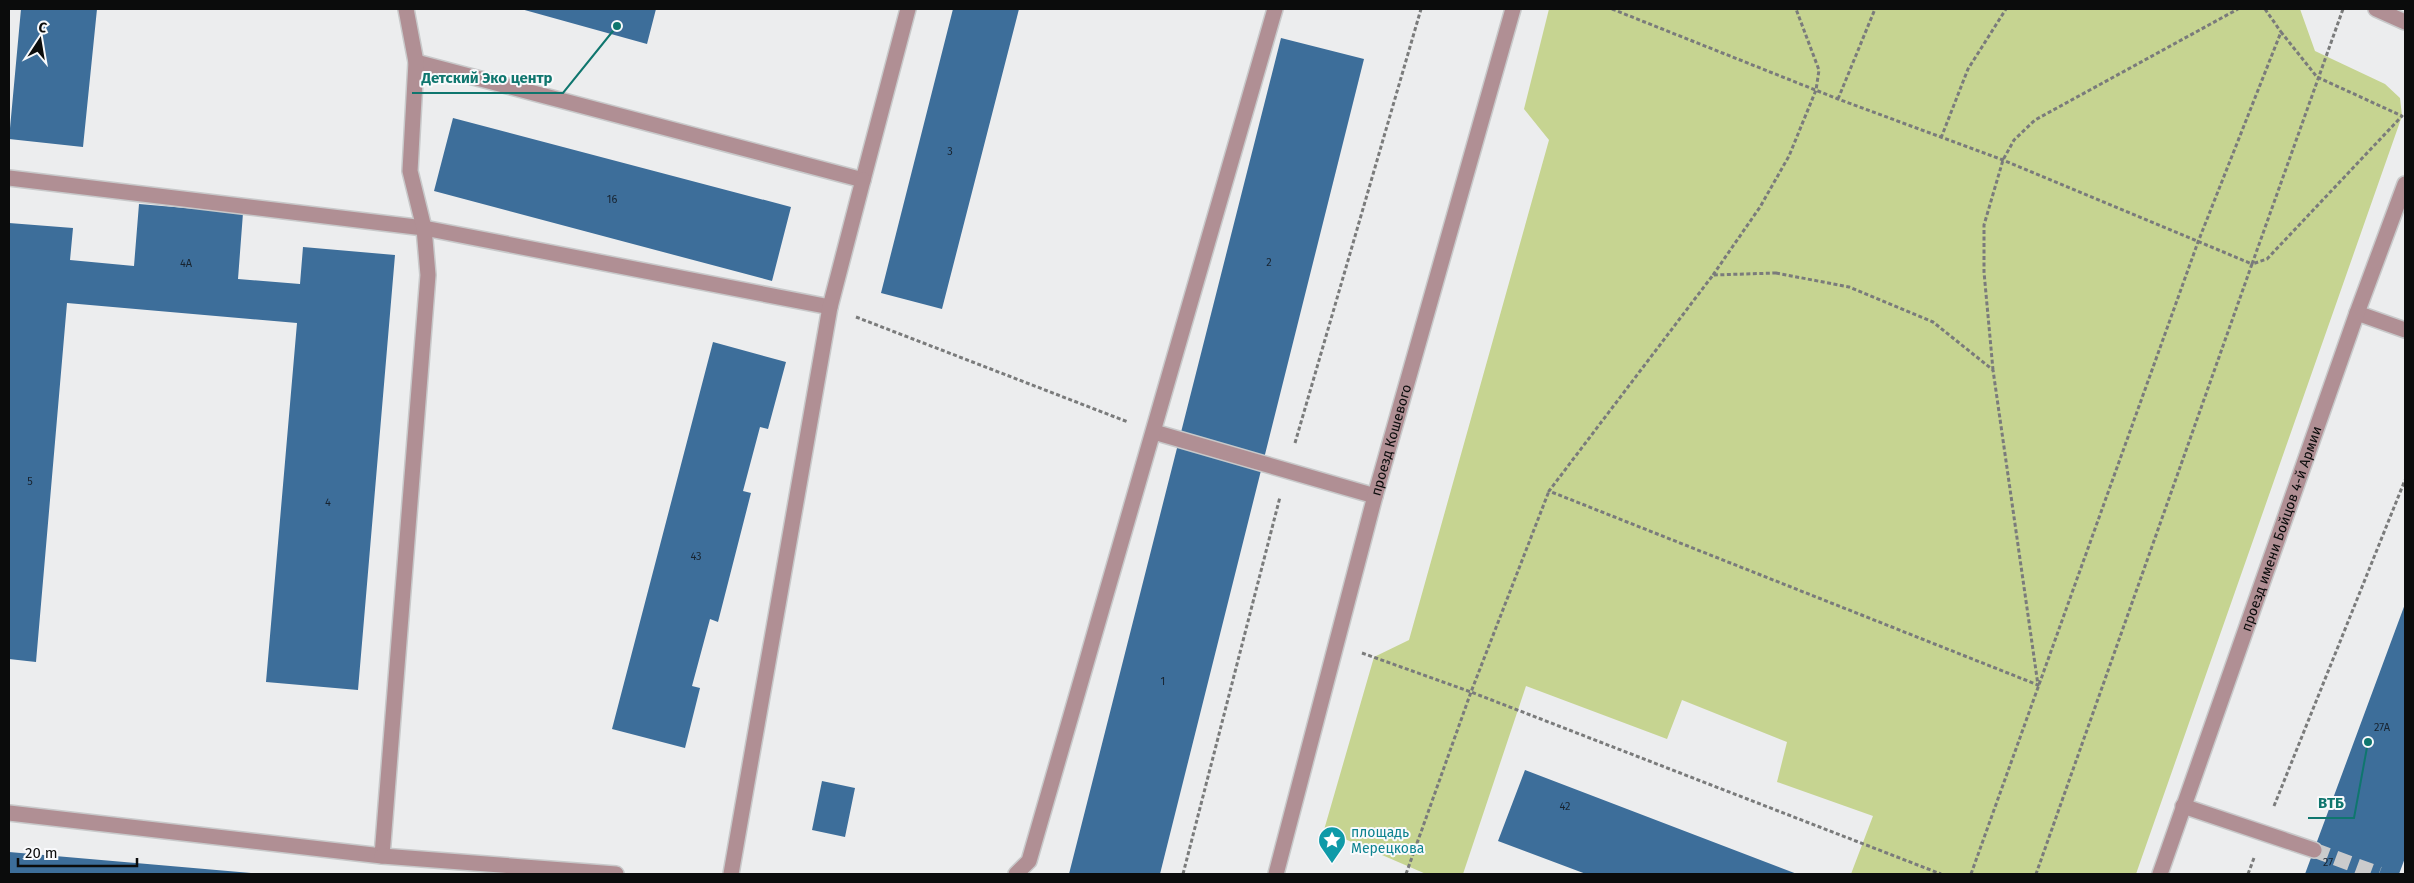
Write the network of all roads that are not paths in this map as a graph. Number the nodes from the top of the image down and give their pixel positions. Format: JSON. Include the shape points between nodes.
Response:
{"nodes":[{"id":1,"x":406,"y":9,"type":"edge"},
{"id":2,"x":908,"y":9,"type":"edge"},
{"id":3,"x":1275,"y":9,"type":"edge"},
{"id":4,"x":1513,"y":9,"type":"edge"},
{"id":5,"x":2376,"y":9,"type":"edge"},
{"id":6,"x":2405,"y":22,"type":"edge"},
{"id":7,"x":416,"y":62,"type":"junction"},
{"id":8,"x":9,"y":178,"type":"edge"},
{"id":9,"x":863,"y":180,"type":"junction"},
{"id":10,"x":2405,"y":184,"type":"edge"},
{"id":11,"x":424,"y":228,"type":"junction"},
{"id":12,"x":830,"y":307,"type":"junction"},
{"id":13,"x":2357,"y":313,"type":"junction"},
{"id":14,"x":2405,"y":330,"type":"edge"},
{"id":15,"x":1154,"y":432,"type":"junction"},
{"id":16,"x":1375,"y":496,"type":"junction"},
{"id":17,"x":2183,"y":806,"type":"junction"},
{"id":18,"x":9,"y":813,"type":"edge"},
{"id":19,"x":2314,"y":850,"type":"tunnel mouth"},
{"id":20,"x":382,"y":856,"type":"junction"},
{"id":21,"x":616,"y":874,"type":"edge"},
{"id":22,"x":732,"y":874,"type":"edge"},
{"id":23,"x":1016,"y":874,"type":"edge"},
{"id":24,"x":1276,"y":874,"type":"edge"},
{"id":25,"x":2160,"y":874,"type":"edge"}],
"edges":[{"from":1,"to":7,"type":"street"},
{"from":2,"to":9,"type":"street"},
{"from":3,"to":15,"type":"street"},
{"from":4,"to":16,"type":"street","name":"проезд Кошевого"},
{"from":5,"to":6,"type":"street"},
{"from":7,"to":9,"type":"street"},
{"from":7,"to":11,"type":"street","via":[[410,172]]},
{"from":8,"to":11,"type":"street"},
{"from":9,"to":12,"type":"street"},
{"from":10,"to":13,"type":"street","name":"проезд имени Бойцов 4-й Армии"},
{"from":11,"to":12,"type":"street"},
{"from":11,"to":20,"type":"street","via":[[428,276]]},
{"from":12,"to":22,"type":"street"},
{"from":13,"to":14,"type":"street"},
{"from":13,"to":17,"type":"street","name":"проезд имени Бойцов 4-й Армии"},
{"from":15,"to":16,"type":"street"},
{"from":15,"to":23,"type":"street","via":[[1029,860]]},
{"from":16,"to":24,"type":"street","name":"проезд Кошевого"},
{"from":17,"to":19,"type":"street"},
{"from":17,"to":25,"type":"street","name":"проезд имени Бойцов 4-й Армии"},
{"from":18,"to":20,"type":"street"},
{"from":20,"to":21,"type":"street"}]}
